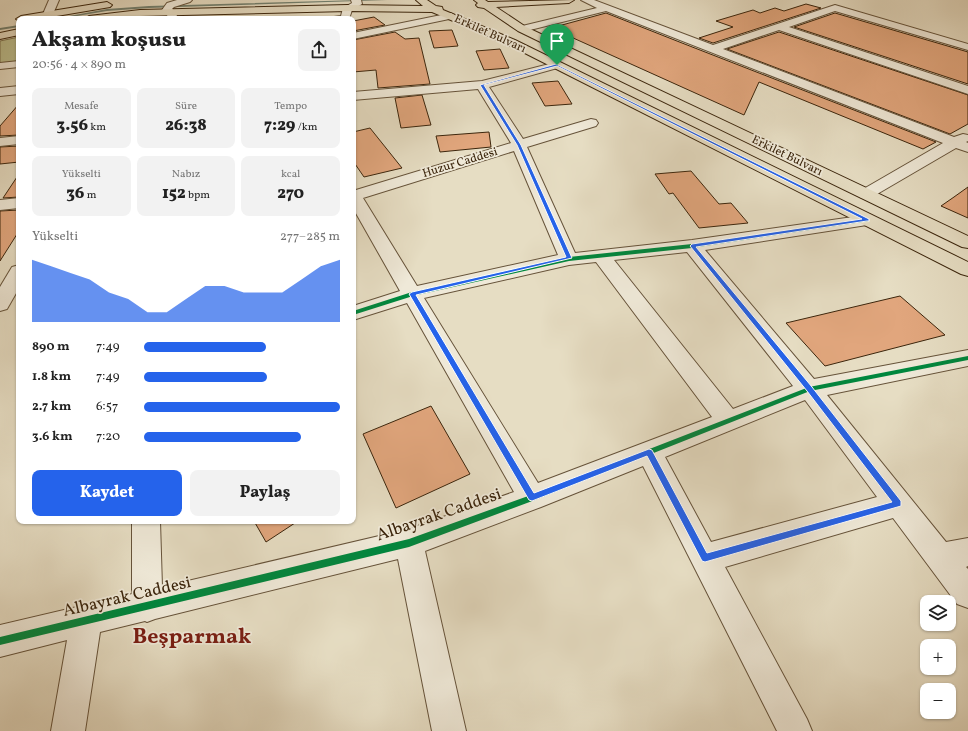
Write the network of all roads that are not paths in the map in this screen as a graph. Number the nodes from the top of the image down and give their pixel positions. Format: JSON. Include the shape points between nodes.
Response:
{"nodes":[{"id":1,"x":54,"y":0,"type":"edge"},
{"id":2,"x":187,"y":0,"type":"edge"},
{"id":3,"x":421,"y":0,"type":"edge"},
{"id":4,"x":569,"y":0,"type":"edge"},
{"id":5,"x":586,"y":0,"type":"edge"},
{"id":6,"x":117,"y":3,"type":"dead end"},
{"id":7,"x":354,"y":4,"type":"edge"},
{"id":8,"x":479,"y":4,"type":"edge"},
{"id":9,"x":607,"y":8,"type":"junction"},
{"id":10,"x":434,"y":9,"type":"junction"},
{"id":11,"x":170,"y":12,"type":"edge"},
{"id":12,"x":454,"y":12,"type":"junction"},
{"id":13,"x":48,"y":14,"type":"junction"},
{"id":14,"x":38,"y":16,"type":"edge"},
{"id":15,"x":114,"y":16,"type":"edge"},
{"id":16,"x":346,"y":16,"type":"edge"},
{"id":17,"x":780,"y":27,"type":"junction"},
{"id":18,"x":522,"y":29,"type":"junction"},
{"id":19,"x":16,"y":33,"type":"edge"},
{"id":20,"x":356,"y":35,"type":"edge"},
{"id":21,"x":0,"y":36,"type":"edge"},
{"id":22,"x":968,"y":47,"type":"edge"},
{"id":23,"x":713,"y":49,"type":"junction"},
{"id":24,"x":16,"y":64,"type":"edge"},
{"id":25,"x":557,"y":65,"type":"junction"},
{"id":26,"x":0,"y":66,"type":"edge"},
{"id":27,"x":482,"y":85,"type":"junction"},
{"id":28,"x":16,"y":90,"type":"edge"},
{"id":29,"x":968,"y":90,"type":"edge"},
{"id":30,"x":0,"y":92,"type":"edge"},
{"id":31,"x":356,"y":96,"type":"edge"},
{"id":32,"x":591,"y":123,"type":"dead end"},
{"id":33,"x":968,"y":135,"type":"edge"},
{"id":34,"x":16,"y":140,"type":"edge"},
{"id":35,"x":0,"y":142,"type":"edge"},
{"id":36,"x":519,"y":145,"type":"junction"},
{"id":37,"x":961,"y":146,"type":"edge"},
{"id":38,"x":356,"y":194,"type":"edge"},
{"id":39,"x":866,"y":194,"type":"junction"},
{"id":40,"x":356,"y":200,"type":"edge"},
{"id":41,"x":16,"y":203,"type":"edge"},
{"id":42,"x":0,"y":205,"type":"edge"},
{"id":43,"x":867,"y":220,"type":"junction"},
{"id":44,"x":968,"y":243,"type":"edge"},
{"id":45,"x":692,"y":246,"type":"junction"},
{"id":46,"x":600,"y":255,"type":"junction"},
{"id":47,"x":569,"y":258,"type":"junction"},
{"id":48,"x":968,"y":270,"type":"edge"},
{"id":49,"x":16,"y":276,"type":"edge"},
{"id":50,"x":412,"y":294,"type":"junction"},
{"id":51,"x":16,"y":301,"type":"edge"},
{"id":52,"x":0,"y":305,"type":"edge"},
{"id":53,"x":356,"y":312,"type":"edge"},
{"id":54,"x":968,"y":358,"type":"edge"},
{"id":55,"x":809,"y":389,"type":"junction"},
{"id":56,"x":729,"y":421,"type":"junction"},
{"id":57,"x":649,"y":452,"type":"junction"},
{"id":58,"x":532,"y":498,"type":"junction"},
{"id":59,"x":898,"y":504,"type":"junction"},
{"id":60,"x":146,"y":524,"type":"edge"},
{"id":61,"x":410,"y":543,"type":"junction"},
{"id":62,"x":968,"y":552,"type":"edge"},
{"id":63,"x":940,"y":557,"type":"junction"},
{"id":64,"x":705,"y":558,"type":"junction"},
{"id":65,"x":968,"y":593,"type":"edge"},
{"id":66,"x":147,"y":607,"type":"junction"},
{"id":67,"x":86,"y":621,"type":"junction"},
{"id":68,"x":0,"y":641,"type":"edge"},
{"id":69,"x":68,"y":731,"type":"edge"},
{"id":70,"x":449,"y":731,"type":"edge"},
{"id":71,"x":795,"y":731,"type":"edge"}],
"edges":[{"from":1,"to":13,"type":"street"},
{"from":2,"to":11,"type":"street"},
{"from":3,"to":10,"type":"main road","name":"Erkilet Bulvarı"},
{"from":4,"to":8,"type":"main road"},
{"from":5,"to":9,"type":"street"},
{"from":6,"to":13,"type":"main road"},
{"from":7,"to":10,"type":"main road"},
{"from":7,"to":11,"type":"main road"},
{"from":7,"to":16,"type":"street"},
{"from":8,"to":18,"type":"main road","name":"Erkilet Bulvarı"},
{"from":9,"to":18,"type":"street"},
{"from":9,"to":23,"type":"street"},
{"from":10,"to":12,"type":"main road","name":"Erkilet Bulvarı"},
{"from":11,"to":15,"type":"main road"},
{"from":12,"to":20,"type":"street"},
{"from":12,"to":25,"type":"main road","name":"Erkilet Bulvarı"},
{"from":13,"to":14,"type":"main road"},
{"from":17,"to":22,"type":"street","via":[[835,8]]},
{"from":17,"to":23,"type":"street"},
{"from":17,"to":29,"type":"street"},
{"from":18,"to":39,"type":"main road","name":"Erkilet Bulvarı"},
{"from":19,"to":21,"type":"main road"},
{"from":23,"to":37,"type":"street"},
{"from":24,"to":26,"type":"street"},
{"from":25,"to":27,"type":"street"},
{"from":25,"to":43,"type":"main road","name":"Erkilet Bulvarı"},
{"from":27,"to":31,"type":"street"},
{"from":27,"to":36,"type":"street"},
{"from":28,"to":30,"type":"street"},
{"from":32,"to":36,"type":"street","name":"Huzur Caddesi"},
{"from":33,"to":37,"type":"street"},
{"from":34,"to":35,"type":"street"},
{"from":36,"to":38,"type":"street","name":"Huzur Caddesi"},
{"from":36,"to":47,"type":"street"},
{"from":37,"to":39,"type":"street"},
{"from":39,"to":44,"type":"main road","name":"Erkilet Bulvarı"},
{"from":40,"to":50,"type":"street"},
{"from":41,"to":42,"type":"street"},
{"from":43,"to":45,"type":"street"},
{"from":43,"to":48,"type":"main road","name":"Erkilet Bulvarı"},
{"from":45,"to":46,"type":"street"},
{"from":45,"to":55,"type":"street"},
{"from":46,"to":47,"type":"street"},
{"from":46,"to":56,"type":"street"},
{"from":47,"to":50,"type":"street"},
{"from":49,"to":52,"type":"street"},
{"from":50,"to":53,"type":"street"},
{"from":50,"to":58,"type":"street"},
{"from":51,"to":52,"type":"street"},
{"from":54,"to":55,"type":"street","name":"Albayrak Caddesi"},
{"from":55,"to":56,"type":"street","name":"Albayrak Caddesi"},
{"from":55,"to":59,"type":"street"},
{"from":56,"to":57,"type":"street","name":"Albayrak Caddesi"},
{"from":57,"to":58,"type":"street","name":"Albayrak Caddesi"},
{"from":57,"to":64,"type":"street"},
{"from":58,"to":61,"type":"street","name":"Albayrak Caddesi"},
{"from":59,"to":63,"type":"street"},
{"from":59,"to":64,"type":"street"},
{"from":60,"to":66,"type":"street"},
{"from":61,"to":66,"type":"street","name":"Albayrak Caddesi"},
{"from":61,"to":70,"type":"street"},
{"from":62,"to":63,"type":"street"},
{"from":63,"to":65,"type":"street"},
{"from":64,"to":71,"type":"street"},
{"from":66,"to":67,"type":"street","name":"Albayrak Caddesi"},
{"from":67,"to":68,"type":"street","name":"Albayrak Caddesi"},
{"from":67,"to":69,"type":"street"}]}
